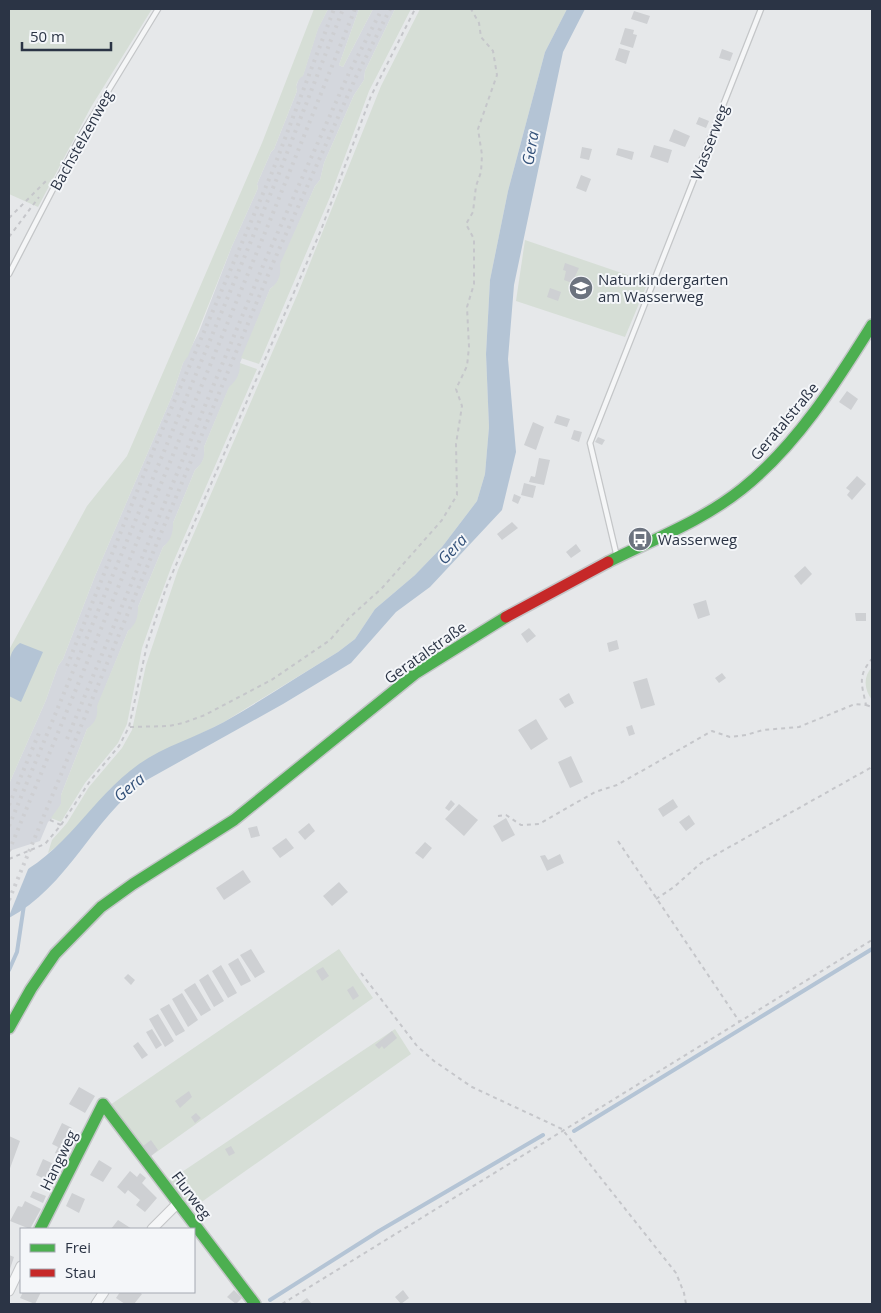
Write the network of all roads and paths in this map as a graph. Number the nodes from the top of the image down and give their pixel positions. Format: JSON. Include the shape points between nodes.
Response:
{"nodes":[{"id":1,"x":158,"y":9,"type":"edge"},
{"id":2,"x":415,"y":9,"type":"edge"},
{"id":3,"x":471,"y":9,"type":"edge"},
{"id":4,"x":761,"y":9,"type":"edge"},
{"id":5,"x":47,"y":186,"type":"dead end"},
{"id":6,"x":42,"y":193,"type":"dead end"},
{"id":7,"x":9,"y":218,"type":"edge"},
{"id":8,"x":9,"y":238,"type":"edge"},
{"id":9,"x":9,"y":274,"type":"edge"},
{"id":10,"x":872,"y":325,"type":"edge"},
{"id":11,"x":617,"y":558,"type":"junction"},
{"id":12,"x":872,"y":660,"type":"edge"},
{"id":13,"x":866,"y":704,"type":"junction"},
{"id":14,"x":872,"y":707,"type":"edge"},
{"id":15,"x":129,"y":727,"type":"junction"},
{"id":16,"x":872,"y":767,"type":"edge"},
{"id":17,"x":498,"y":816,"type":"dead end"},
{"id":18,"x":50,"y":820,"type":"dead end"},
{"id":19,"x":61,"y":825,"type":"junction"},
{"id":20,"x":618,"y":841,"type":"dead end"},
{"id":21,"x":9,"y":859,"type":"edge"},
{"id":22,"x":656,"y":899,"type":"junction"},
{"id":23,"x":872,"y":940,"type":"edge"},
{"id":24,"x":361,"y":973,"type":"dead end"},
{"id":25,"x":739,"y":1022,"type":"junction"},
{"id":26,"x":9,"y":1028,"type":"edge"},
{"id":27,"x":103,"y":1104,"type":"joint"},
{"id":28,"x":562,"y":1129,"type":"junction"},
{"id":29,"x":179,"y":1202,"type":"junction"},
{"id":30,"x":41,"y":1228,"type":"edge"},
{"id":31,"x":153,"y":1228,"type":"edge"},
{"id":32,"x":20,"y":1268,"type":"edge"},
{"id":33,"x":9,"y":1291,"type":"edge"},
{"id":34,"x":103,"y":1293,"type":"edge"},
{"id":35,"x":96,"y":1304,"type":"edge"},
{"id":36,"x":255,"y":1304,"type":"edge"},
{"id":37,"x":282,"y":1304,"type":"edge"},
{"id":38,"x":686,"y":1304,"type":"edge"}],
"edges":[{"from":1,"to":9,"type":"lane","name":"Bachstelzenweg","via":[[80,136]]},
{"from":2,"to":15,"type":"path","via":[[371,96],[321,230],[166,588],[147,644]]},
{"from":3,"to":15,"type":"path","via":[[481,37],[493,51],[497,75],[478,129],[481,172],[473,212],[466,224],[474,239],[474,284],[467,306],[467,366],[456,390],[462,406],[456,444],[457,495],[430,534],[330,640],[273,679],[205,716],[169,726]]},
{"from":4,"to":11,"type":"lane","name":"Wasserweg","via":[[590,442]]},
{"from":5,"to":7,"type":"path","via":[[52,178]]},
{"from":6,"to":8,"type":"path"},
{"from":10,"to":11,"type":"street","name":"Geratalstraße","via":[[828,394],[797,434],[760,473],[686,524]]},
{"from":11,"to":26,"type":"street","name":"Geratalstraße","via":[[438,658],[357,719],[235,819],[116,895],[50,958]]},
{"from":12,"to":13,"type":"path","via":[[862,672]]},
{"from":13,"to":14,"type":"path"},
{"from":13,"to":17,"type":"path","via":[[855,704],[799,727],[730,737],[712,731],[617,785],[595,792],[539,824],[521,825],[506,815]]},
{"from":15,"to":19,"type":"path","via":[[119,746],[90,781]]},
{"from":16,"to":22,"type":"path","via":[[701,863]]},
{"from":18,"to":19,"type":"path"},
{"from":19,"to":21,"type":"path","via":[[45,844]]},
{"from":20,"to":22,"type":"path"},
{"from":22,"to":25,"type":"path"},
{"from":23,"to":25,"type":"path"},
{"from":24,"to":28,"type":"path","via":[[420,1051],[472,1087]]},
{"from":25,"to":28,"type":"path"},
{"from":27,"to":29,"type":"street","name":"Flurweg"},
{"from":27,"to":30,"type":"street","name":"Hangweg"},
{"from":28,"to":37,"type":"path"},
{"from":28,"to":38,"type":"path","via":[[676,1273]]},
{"from":29,"to":31,"type":"street"},
{"from":29,"to":36,"type":"street","name":"Flurweg"},
{"from":32,"to":33,"type":"street"},
{"from":34,"to":35,"type":"street"}]}
